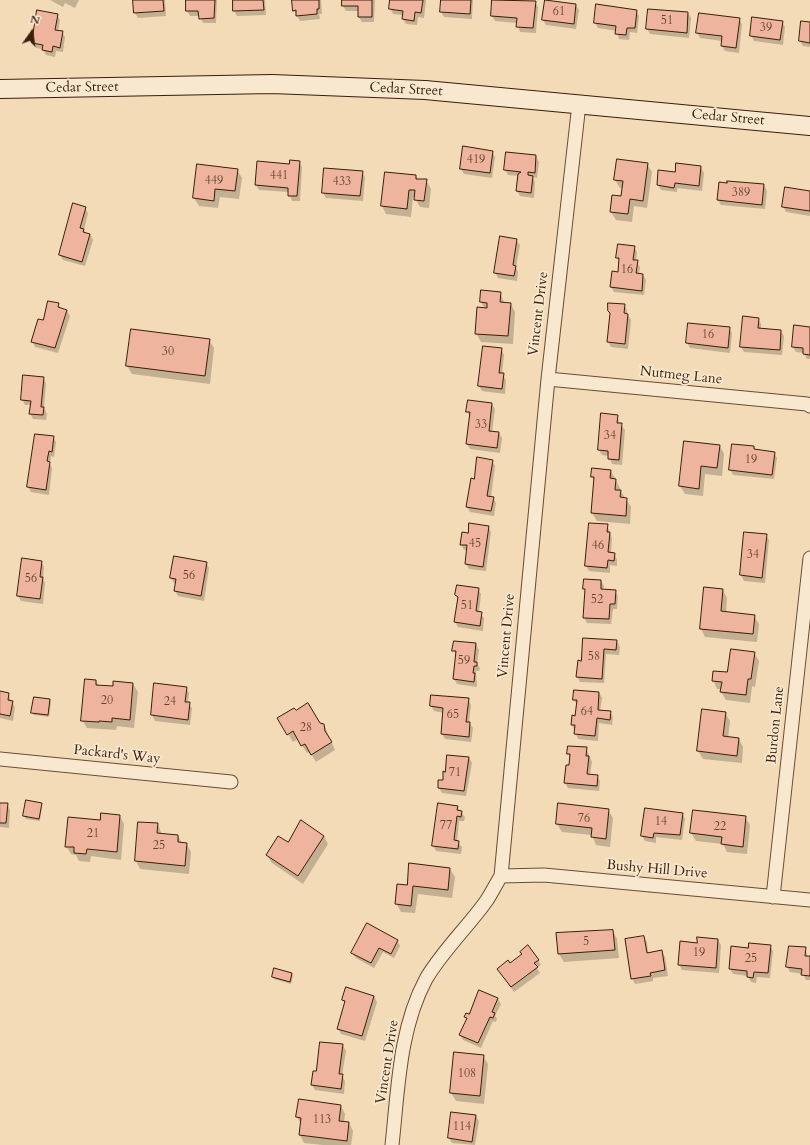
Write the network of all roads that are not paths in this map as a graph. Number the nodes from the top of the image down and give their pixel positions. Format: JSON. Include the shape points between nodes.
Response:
{"nodes":[{"id":1,"x":0,"y":89,"type":"edge"},
{"id":2,"x":580,"y":104,"type":"junction"},
{"id":3,"x":810,"y":126,"type":"edge"},
{"id":4,"x":548,"y":378,"type":"junction"},
{"id":5,"x":810,"y":406,"type":"edge"},
{"id":6,"x":810,"y":558,"type":"edge"},
{"id":7,"x":0,"y":759,"type":"edge"},
{"id":8,"x":231,"y":782,"type":"dead end"},
{"id":9,"x":501,"y":876,"type":"junction"},
{"id":10,"x":773,"y":897,"type":"junction"},
{"id":11,"x":810,"y":900,"type":"edge"},
{"id":12,"x":392,"y":1145,"type":"edge"}],
"edges":[{"from":1,"to":2,"type":"main road","name":"Cedar Street","via":[[272,84],[425,90]]},
{"from":2,"to":3,"type":"main road","name":"Cedar Street"},
{"from":2,"to":4,"type":"street","name":"Vincent Drive"},
{"from":4,"to":5,"type":"street","name":"Nutmeg Lane"},
{"from":4,"to":9,"type":"street","name":"Vincent Drive"},
{"from":6,"to":10,"type":"street","name":"Burdon Lane"},
{"from":7,"to":8,"type":"street","name":"Packard's Way"},
{"from":9,"to":10,"type":"street","name":"Bushy Hill Drive","via":[[544,875]]},
{"from":9,"to":12,"type":"street","name":"Vincent Drive","via":[[487,900],[426,980],[411,1017],[402,1057]]},
{"from":10,"to":11,"type":"street","name":"Bushy Hill Drive"}]}
